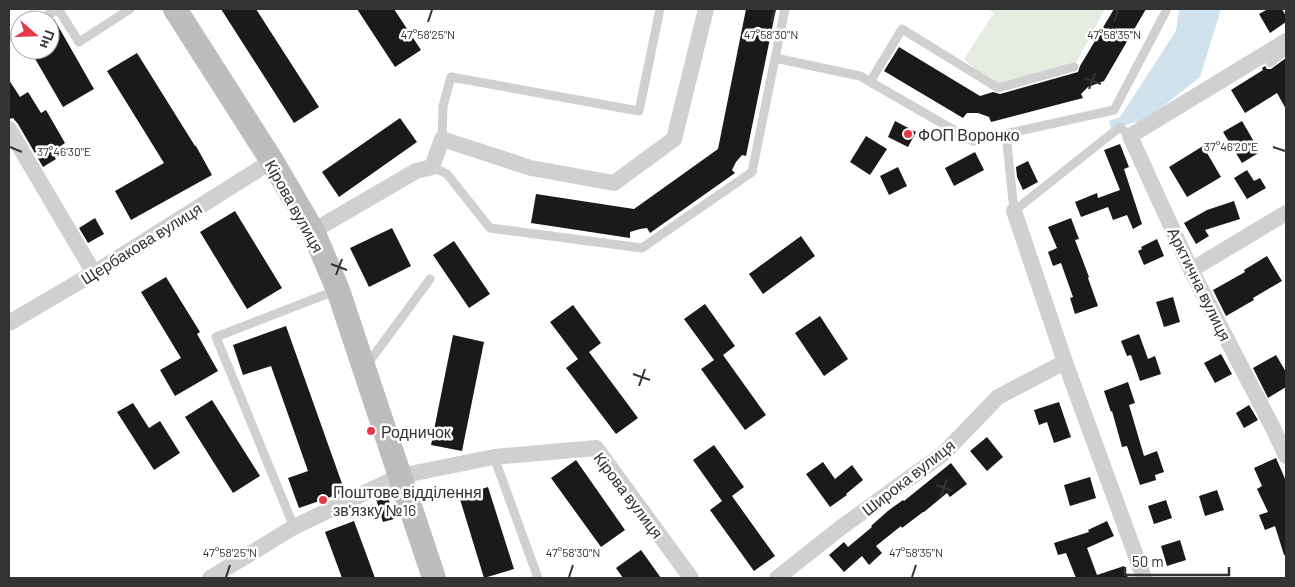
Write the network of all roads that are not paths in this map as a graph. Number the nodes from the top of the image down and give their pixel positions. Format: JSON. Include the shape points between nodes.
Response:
{"nodes":[{"id":1,"x":58,"y":9,"type":"edge"},
{"id":2,"x":130,"y":9,"type":"edge"},
{"id":3,"x":175,"y":9,"type":"edge"},
{"id":4,"x":660,"y":9,"type":"edge"},
{"id":5,"x":706,"y":9,"type":"edge"},
{"id":6,"x":785,"y":9,"type":"edge"},
{"id":7,"x":1166,"y":9,"type":"edge"},
{"id":8,"x":1286,"y":41,"type":"edge"},
{"id":9,"x":1286,"y":50,"type":"edge"},
{"id":10,"x":776,"y":58,"type":"junction"},
{"id":11,"x":1270,"y":64,"type":"dead end"},
{"id":12,"x":1074,"y":67,"type":"dead end"},
{"id":13,"x":870,"y":82,"type":"junction"},
{"id":14,"x":9,"y":129,"type":"edge"},
{"id":15,"x":1006,"y":134,"type":"junction"},
{"id":16,"x":1130,"y":136,"type":"junction"},
{"id":17,"x":442,"y":139,"type":"junction"},
{"id":18,"x":272,"y":161,"type":"junction"},
{"id":19,"x":432,"y":167,"type":"junction"},
{"id":20,"x":1014,"y":211,"type":"junction"},
{"id":21,"x":1286,"y":214,"type":"edge"},
{"id":22,"x":313,"y":231,"type":"junction"},
{"id":23,"x":1191,"y":270,"type":"junction"},
{"id":24,"x":94,"y":273,"type":"junction"},
{"id":25,"x":430,"y":279,"type":"dead end"},
{"id":26,"x":338,"y":290,"type":"junction"},
{"id":27,"x":9,"y":323,"type":"edge"},
{"id":28,"x":1064,"y":362,"type":"junction"},
{"id":29,"x":364,"y":368,"type":"junction"},
{"id":30,"x":1280,"y":426,"type":"edge"},
{"id":31,"x":1286,"y":456,"type":"edge"},
{"id":32,"x":494,"y":457,"type":"junction"},
{"id":33,"x":400,"y":476,"type":"junction"},
{"id":34,"x":294,"y":527,"type":"junction"},
{"id":35,"x":430,"y":575,"type":"edge"},
{"id":36,"x":210,"y":578,"type":"edge"},
{"id":37,"x":538,"y":578,"type":"edge"},
{"id":38,"x":691,"y":578,"type":"edge"},
{"id":39,"x":777,"y":578,"type":"edge"},
{"id":40,"x":1144,"y":578,"type":"edge"}],
"edges":[{"from":1,"to":2,"type":"lane","via":[[79,42]]},
{"from":3,"to":18,"type":"street","name":"Кірова вулиця"},
{"from":4,"to":17,"type":"lane","via":[[638,111],[451,77],[443,106]]},
{"from":5,"to":17,"type":"street","via":[[674,139],[614,183],[531,168]]},
{"from":6,"to":10,"type":"lane"},
{"from":7,"to":15,"type":"lane","via":[[1114,110]]},
{"from":8,"to":16,"type":"street"},
{"from":9,"to":11,"type":"lane"},
{"from":10,"to":13,"type":"lane","via":[[860,76]]},
{"from":10,"to":19,"type":"lane","via":[[752,172],[642,248],[490,228],[448,174]]},
{"from":12,"to":13,"type":"lane","via":[[998,88],[902,29]]},
{"from":13,"to":15,"type":"lane","via":[[973,141]]},
{"from":14,"to":24,"type":"street"},
{"from":15,"to":20,"type":"lane"},
{"from":16,"to":20,"type":"lane","via":[[1120,127]]},
{"from":16,"to":23,"type":"street","name":"Арктична вулиця"},
{"from":17,"to":19,"type":"street"},
{"from":18,"to":22,"type":"street","name":"Кірова вулиця"},
{"from":18,"to":24,"type":"street","name":"Щербакова вулиця"},
{"from":19,"to":22,"type":"street","via":[[416,172]]},
{"from":20,"to":28,"type":"street"},
{"from":21,"to":23,"type":"street"},
{"from":22,"to":26,"type":"street","name":"Кірова вулиця"},
{"from":23,"to":30,"type":"street","name":"Арктична вулиця"},
{"from":24,"to":27,"type":"street","name":"Щербакова вулиця"},
{"from":25,"to":29,"type":"lane"},
{"from":26,"to":29,"type":"street","name":"Кірова вулиця"},
{"from":26,"to":34,"type":"lane","via":[[216,336]]},
{"from":28,"to":39,"type":"street","name":"Широка вулиця","via":[[998,397],[943,454]]},
{"from":28,"to":40,"type":"street"},
{"from":29,"to":33,"type":"street","name":"Кірова вулиця"},
{"from":30,"to":31,"type":"street","name":"Арктична вулиця"},
{"from":32,"to":33,"type":"street","name":"Кірова вулиця"},
{"from":32,"to":37,"type":"lane"},
{"from":32,"to":38,"type":"street","name":"Кірова вулиця","via":[[596,448]]},
{"from":33,"to":34,"type":"street"},
{"from":33,"to":35,"type":"street","name":"Кірова вулиця"},
{"from":34,"to":36,"type":"street"}]}
